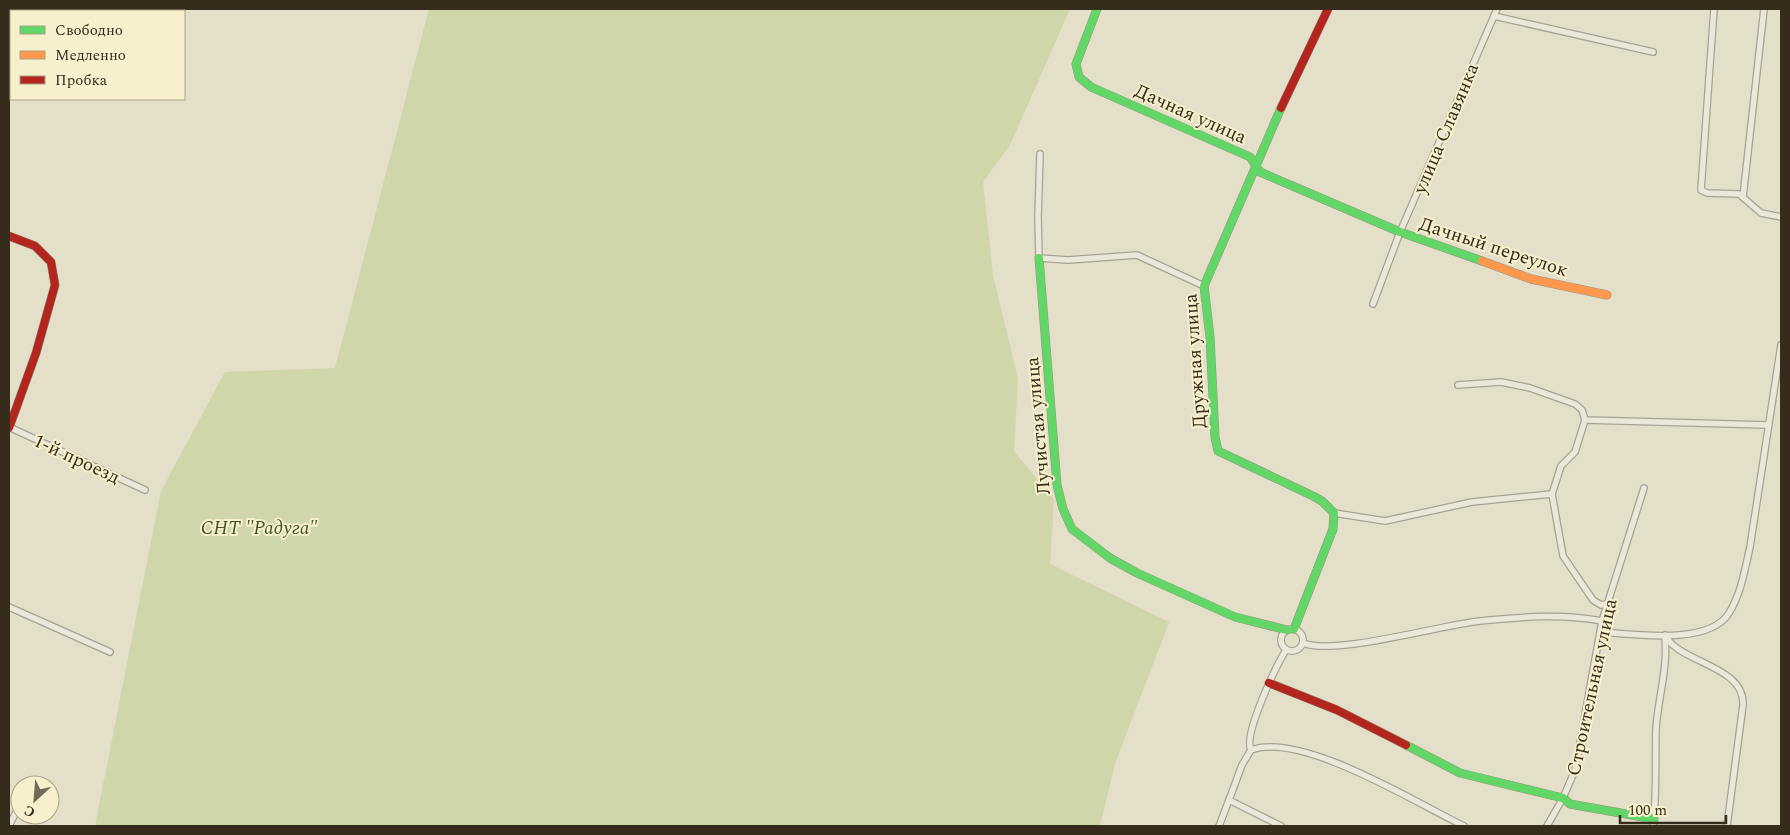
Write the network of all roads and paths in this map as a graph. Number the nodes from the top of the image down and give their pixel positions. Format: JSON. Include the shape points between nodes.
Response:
{"nodes":[{"id":1,"x":1097,"y":9,"type":"edge"},
{"id":2,"x":1328,"y":9,"type":"edge"},
{"id":3,"x":1497,"y":9,"type":"edge"},
{"id":4,"x":1714,"y":9,"type":"edge"},
{"id":5,"x":1764,"y":9,"type":"edge"},
{"id":6,"x":1494,"y":16,"type":"junction"},
{"id":7,"x":1653,"y":52,"type":"dead end"},
{"id":8,"x":1040,"y":154,"type":"dead end"},
{"id":9,"x":1257,"y":168,"type":"junction"},
{"id":10,"x":1744,"y":197,"type":"junction"},
{"id":11,"x":1781,"y":217,"type":"edge"},
{"id":12,"x":1400,"y":232,"type":"junction"},
{"id":13,"x":9,"y":236,"type":"edge"},
{"id":14,"x":1039,"y":258,"type":"junction"},
{"id":15,"x":1204,"y":286,"type":"junction"},
{"id":16,"x":1607,"y":295,"type":"dead end"},
{"id":17,"x":1373,"y":304,"type":"dead end"},
{"id":18,"x":1781,"y":345,"type":"edge"},
{"id":19,"x":1458,"y":385,"type":"dead end"},
{"id":20,"x":1585,"y":420,"type":"junction"},
{"id":21,"x":1768,"y":425,"type":"junction"},
{"id":22,"x":9,"y":428,"type":"edge"},
{"id":23,"x":1644,"y":488,"type":"dead end"},
{"id":24,"x":145,"y":490,"type":"dead end"},
{"id":25,"x":1552,"y":494,"type":"junction"},
{"id":26,"x":1334,"y":513,"type":"junction"},
{"id":27,"x":1607,"y":604,"type":"junction"},
{"id":28,"x":9,"y":607,"type":"edge"},
{"id":29,"x":1602,"y":621,"type":"junction"},
{"id":30,"x":1291,"y":630,"type":"junction"},
{"id":31,"x":1601,"y":632,"type":"junction"},
{"id":32,"x":1665,"y":635,"type":"junction"},
{"id":33,"x":1303,"y":643,"type":"junction"},
{"id":34,"x":1286,"y":650,"type":"junction"},
{"id":35,"x":110,"y":652,"type":"dead end"},
{"id":36,"x":1269,"y":683,"type":"junction"},
{"id":37,"x":1251,"y":750,"type":"junction"},
{"id":38,"x":1563,"y":798,"type":"junction"},
{"id":39,"x":1229,"y":800,"type":"junction"},
{"id":40,"x":1653,"y":823,"type":"edge"},
{"id":41,"x":1219,"y":826,"type":"edge"},
{"id":42,"x":1281,"y":826,"type":"edge"},
{"id":43,"x":1464,"y":826,"type":"edge"},
{"id":44,"x":1547,"y":826,"type":"edge"},
{"id":45,"x":1727,"y":826,"type":"edge"}],
"edges":[{"from":1,"to":9,"type":"street","name":"Дачная улица","via":[[1078,54],[1077,72],[1084,82],[1250,157]]},
{"from":2,"to":9,"type":"street","name":"Дружная улица"},
{"from":3,"to":6,"type":"street","name":"улица Славянка"},
{"from":4,"to":10,"type":"street","via":[[1700,186],[1703,192],[1732,193]]},
{"from":5,"to":10,"type":"street"},
{"from":6,"to":7,"type":"street"},
{"from":6,"to":12,"type":"street","name":"улица Славянка"},
{"from":8,"to":14,"type":"street"},
{"from":9,"to":12,"type":"street","name":"Дачная улица"},
{"from":9,"to":15,"type":"street","name":"Дружная улица"},
{"from":10,"to":11,"type":"street","via":[[1761,214]]},
{"from":12,"to":16,"type":"street","name":"Дачный переулок","via":[[1531,279]]},
{"from":12,"to":17,"type":"street","name":"улица Славянка"},
{"from":13,"to":22,"type":"street","via":[[35,246],[52,262],[55,285],[36,353]]},
{"from":14,"to":15,"type":"street","via":[[1068,260],[1138,255]]},
{"from":14,"to":30,"type":"street","name":"Лучистая улица","via":[[1057,486],[1072,529],[1097,550],[1137,573],[1235,617]]},
{"from":15,"to":26,"type":"street","name":"Дружная улица","via":[[1218,451],[1313,496]]},
{"from":18,"to":21,"type":"street"},
{"from":19,"to":20,"type":"street","via":[[1501,382],[1530,388],[1575,404],[1582,410]]},
{"from":20,"to":21,"type":"street"},
{"from":20,"to":25,"type":"street","via":[[1575,452],[1561,466]]},
{"from":21,"to":32,"type":"street","via":[[1750,547],[1730,613],[1720,623],[1703,631]]},
{"from":22,"to":24,"type":"street","name":"1-й проезд"},
{"from":23,"to":27,"type":"street","name":"Строительная улица"},
{"from":25,"to":26,"type":"street","via":[[1472,502],[1385,521]]},
{"from":25,"to":27,"type":"street","via":[[1563,556],[1593,600],[1601,605]]},
{"from":26,"to":30,"type":"street","via":[[1333,529]]},
{"from":27,"to":29,"type":"street","name":"Строительная улица"},
{"from":28,"to":35,"type":"street"},
{"from":29,"to":31,"type":"street","name":"Строительная улица"},
{"from":29,"to":33,"type":"street","via":[[1587,618],[1480,621],[1342,645],[1310,646]]},
{"from":30,"to":33,"type":"street","via":[[1301,634]]},
{"from":30,"to":34,"type":"street","via":[[1281,638]]},
{"from":31,"to":32,"type":"street"},
{"from":31,"to":38,"type":"street","name":"Строительная улица","via":[[1575,770]]},
{"from":32,"to":40,"type":"street","via":[[1666,653],[1656,728],[1657,794]]},
{"from":32,"to":45,"type":"street","via":[[1673,645],[1731,680],[1742,694]]},
{"from":33,"to":34,"type":"street","via":[[1295,651]]},
{"from":34,"to":36,"type":"street"},
{"from":36,"to":37,"type":"street","via":[[1249,738]]},
{"from":36,"to":38,"type":"street","via":[[1337,710],[1475,778]]},
{"from":37,"to":39,"type":"street"},
{"from":37,"to":43,"type":"street","via":[[1283,747],[1332,760]]},
{"from":38,"to":40,"type":"street","via":[[1570,804]]},
{"from":38,"to":44,"type":"street","name":"Строительная улица"},
{"from":39,"to":41,"type":"street"},
{"from":39,"to":42,"type":"street"}]}
